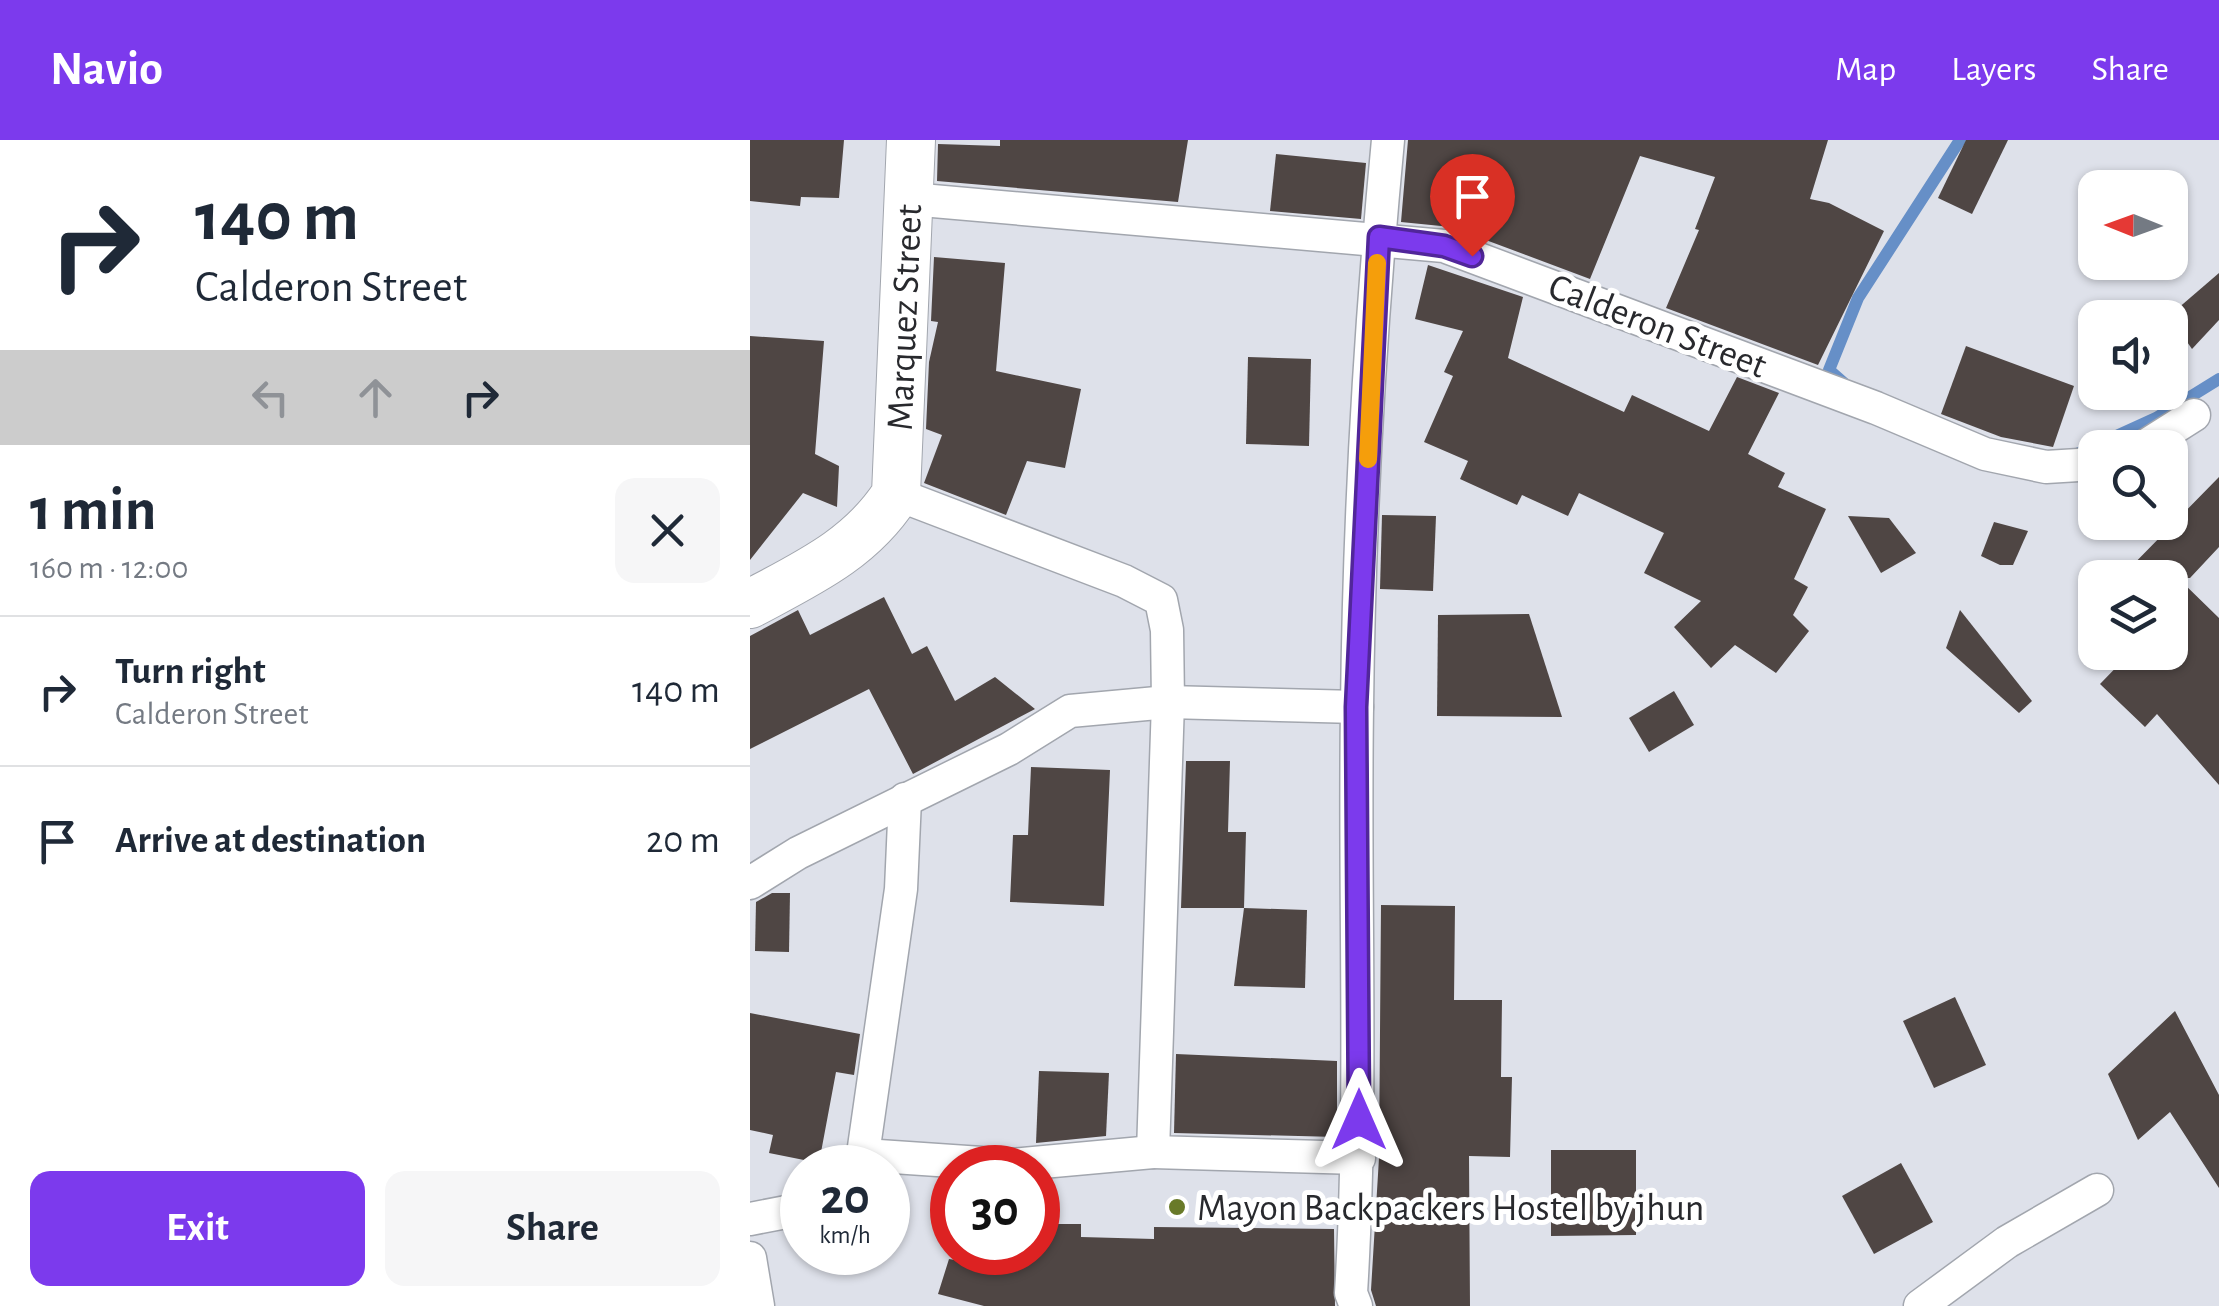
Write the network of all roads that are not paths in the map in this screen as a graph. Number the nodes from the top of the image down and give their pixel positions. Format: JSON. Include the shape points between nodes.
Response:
{"nodes":[{"id":1,"x":910,"y":140,"type":"edge"},
{"id":2,"x":1388,"y":140,"type":"edge"},
{"id":3,"x":910,"y":198,"type":"junction"},
{"id":4,"x":1379,"y":237,"type":"junction"},
{"id":5,"x":2194,"y":415,"type":"dead end"},
{"id":6,"x":2170,"y":430,"type":"edge"},
{"id":7,"x":2078,"y":465,"type":"edge"},
{"id":8,"x":896,"y":494,"type":"junction"},
{"id":9,"x":750,"y":604,"type":"edge"},
{"id":10,"x":1168,"y":702,"type":"junction"},
{"id":11,"x":1356,"y":707,"type":"junction"},
{"id":12,"x":904,"y":799,"type":"junction"},
{"id":13,"x":750,"y":883,"type":"edge"},
{"id":14,"x":865,"y":1145,"type":"edge"},
{"id":15,"x":1153,"y":1152,"type":"junction"},
{"id":16,"x":1359,"y":1158,"type":"junction"},
{"id":17,"x":910,"y":1162,"type":"edge"},
{"id":18,"x":2097,"y":1190,"type":"dead end"},
{"id":19,"x":780,"y":1213,"type":"edge"},
{"id":20,"x":750,"y":1219,"type":"edge"},
{"id":21,"x":750,"y":1258,"type":"edge"},
{"id":22,"x":1354,"y":1299,"type":"edge"},
{"id":23,"x":758,"y":1306,"type":"edge"},
{"id":24,"x":1920,"y":1306,"type":"edge"}],
"edges":[{"from":1,"to":3,"type":"street","name":"Marquez Street"},
{"from":2,"to":4,"type":"street"},
{"from":3,"to":4,"type":"street","name":"Calderon Street"},
{"from":3,"to":8,"type":"street","name":"Marquez Street"},
{"from":4,"to":7,"type":"street","name":"Calderon Street","via":[[1444,246],[1529,276],[1985,454],[2046,467]]},
{"from":4,"to":11,"type":"street"},
{"from":5,"to":6,"type":"street"},
{"from":8,"to":9,"type":"street","via":[[844,552]]},
{"from":8,"to":10,"type":"street","via":[[1161,600]]},
{"from":10,"to":11,"type":"street"},
{"from":10,"to":12,"type":"street","via":[[1070,711],[1009,749]]},
{"from":10,"to":15,"type":"street"},
{"from":11,"to":16,"type":"street"},
{"from":12,"to":13,"type":"street"},
{"from":12,"to":14,"type":"street","via":[[901,889]]},
{"from":15,"to":16,"type":"street"},
{"from":15,"to":17,"type":"street","via":[[1011,1165]]},
{"from":16,"to":22,"type":"street"},
{"from":18,"to":24,"type":"street","via":[[2007,1242]]},
{"from":19,"to":20,"type":"street"},
{"from":21,"to":23,"type":"street"}]}
